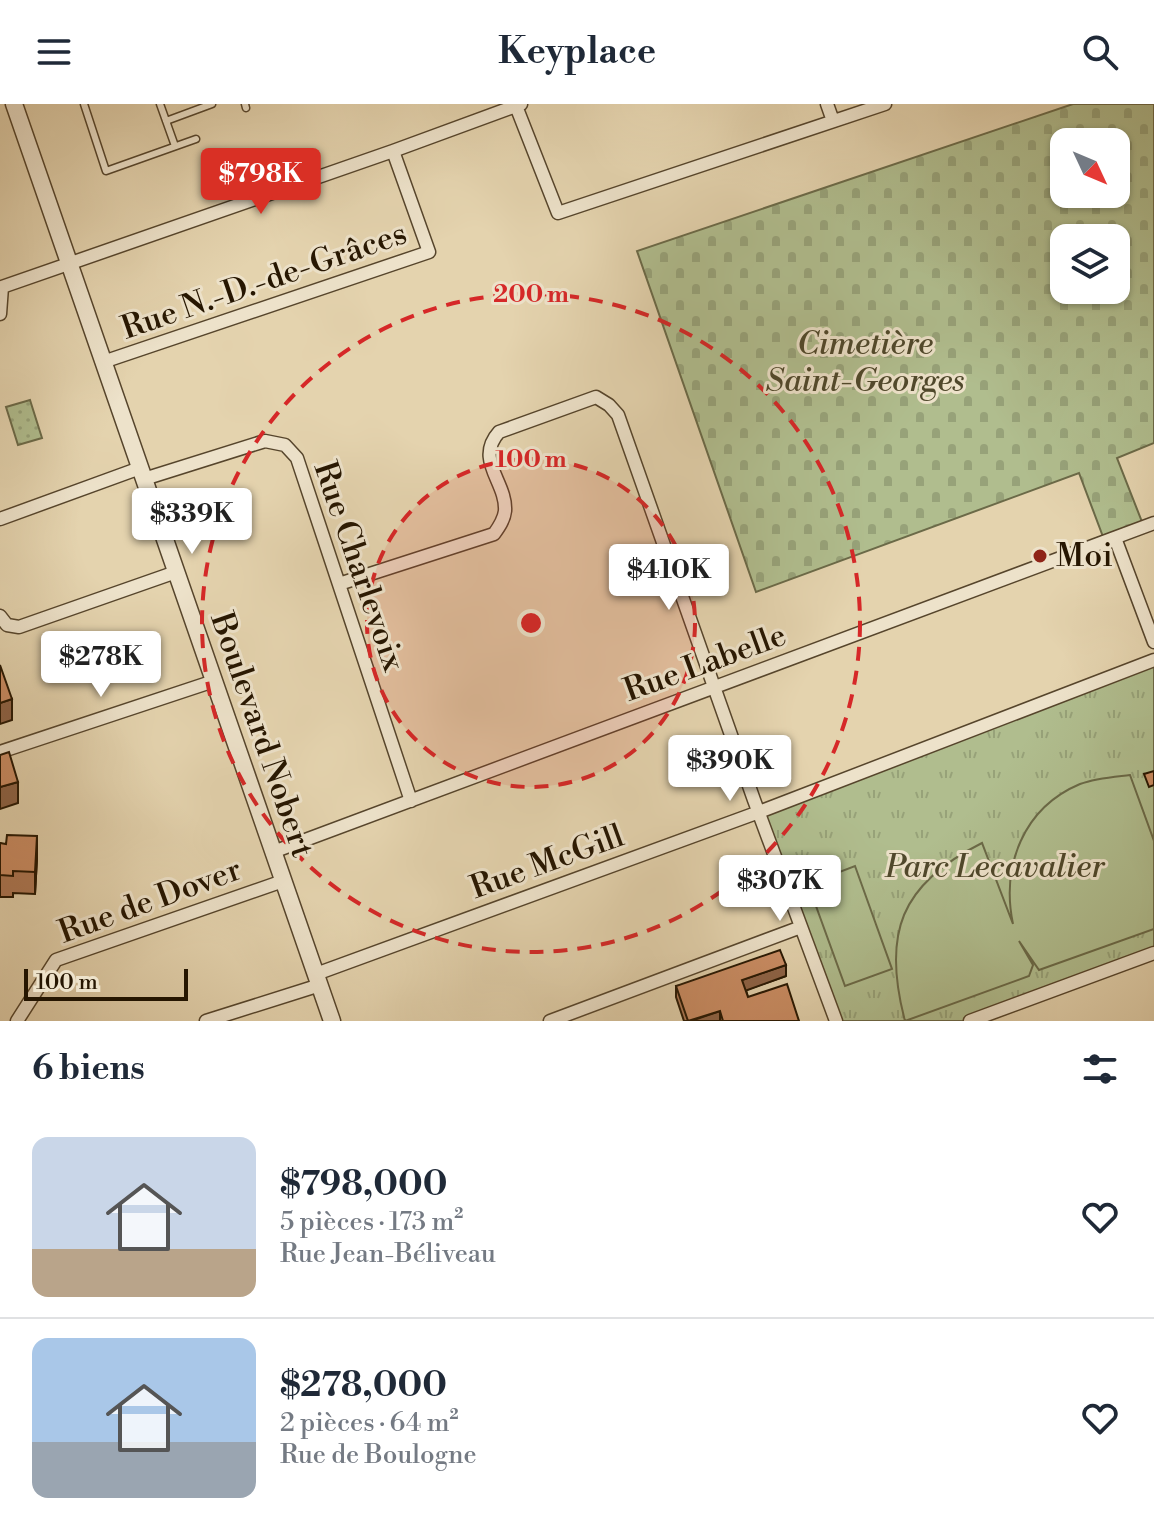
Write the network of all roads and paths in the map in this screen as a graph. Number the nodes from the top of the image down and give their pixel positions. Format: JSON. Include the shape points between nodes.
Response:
{"nodes":[{"id":1,"x":14,"y":104,"type":"edge"},
{"id":2,"x":84,"y":104,"type":"edge"},
{"id":3,"x":160,"y":104,"type":"edge"},
{"id":4,"x":212,"y":104,"type":"edge"},
{"id":5,"x":827,"y":104,"type":"edge"},
{"id":6,"x":885,"y":104,"type":"edge"},
{"id":7,"x":518,"y":105,"type":"edge"},
{"id":8,"x":166,"y":121,"type":"junction"},
{"id":9,"x":833,"y":121,"type":"junction"},
{"id":10,"x":196,"y":139,"type":"dead end"},
{"id":11,"x":175,"y":146,"type":"junction"},
{"id":12,"x":393,"y":151,"type":"junction"},
{"id":13,"x":69,"y":264,"type":"junction"},
{"id":14,"x":1,"y":284,"type":"edge"},
{"id":15,"x":0,"y":314,"type":"edge"},
{"id":16,"x":103,"y":362,"type":"junction"},
{"id":17,"x":142,"y":474,"type":"junction"},
{"id":18,"x":0,"y":519,"type":"edge"},
{"id":19,"x":1154,"y":523,"type":"edge"},
{"id":20,"x":1115,"y":538,"type":"junction"},
{"id":21,"x":176,"y":572,"type":"junction"},
{"id":22,"x":339,"y":584,"type":"junction"},
{"id":23,"x":0,"y":616,"type":"edge"},
{"id":24,"x":1154,"y":642,"type":"edge"},
{"id":25,"x":1154,"y":660,"type":"edge"},
{"id":26,"x":214,"y":681,"type":"junction"},
{"id":27,"x":715,"y":688,"type":"junction"},
{"id":28,"x":0,"y":752,"type":"edge"},
{"id":29,"x":411,"y":801,"type":"junction"},
{"id":30,"x":759,"y":812,"type":"junction"},
{"id":31,"x":273,"y":852,"type":"junction"},
{"id":32,"x":283,"y":881,"type":"junction"},
{"id":33,"x":801,"y":927,"type":"junction"},
{"id":34,"x":1154,"y":953,"type":"edge"},
{"id":35,"x":318,"y":980,"type":"junction"},
{"id":36,"x":17,"y":1021,"type":"edge"},
{"id":37,"x":206,"y":1021,"type":"edge"},
{"id":38,"x":332,"y":1021,"type":"edge"},
{"id":39,"x":550,"y":1021,"type":"edge"},
{"id":40,"x":836,"y":1021,"type":"edge"},
{"id":41,"x":970,"y":1021,"type":"edge"}],
"edges":[{"from":1,"to":13,"type":"street","name":"Boulevard Nobert"},
{"from":2,"to":11,"type":"lane","via":[[106,171]]},
{"from":3,"to":8,"type":"lane"},
{"from":4,"to":8,"type":"lane"},
{"from":5,"to":9,"type":"street"},
{"from":6,"to":9,"type":"street"},
{"from":7,"to":9,"type":"street","via":[[558,213]]},
{"from":7,"to":12,"type":"street"},
{"from":8,"to":11,"type":"lane"},
{"from":10,"to":11,"type":"lane"},
{"from":12,"to":13,"type":"street"},
{"from":12,"to":16,"type":"street","name":"Rue N.-D.-de-Grâces","via":[[429,252]]},
{"from":13,"to":14,"type":"street"},
{"from":13,"to":16,"type":"street","name":"Boulevard Nobert"},
{"from":14,"to":15,"type":"street"},
{"from":16,"to":17,"type":"street","name":"Boulevard Nobert"},
{"from":17,"to":18,"type":"street","name":"Rue Charlevoix"},
{"from":17,"to":21,"type":"street","name":"Boulevard Nobert"},
{"from":17,"to":22,"type":"street","name":"Rue Charlevoix","via":[[265,441],[285,445],[297,458]]},
{"from":19,"to":20,"type":"street","name":"Rue Labelle"},
{"from":20,"to":24,"type":"street"},
{"from":20,"to":27,"type":"street","name":"Rue Labelle"},
{"from":21,"to":23,"type":"street","via":[[19,627],[7,625]]},
{"from":21,"to":26,"type":"street","name":"Boulevard Nobert"},
{"from":22,"to":27,"type":"street","via":[[494,534],[505,509],[489,457],[492,440],[507,428],[596,397],[618,415]]},
{"from":22,"to":29,"type":"street","name":"Rue Charlevoix"},
{"from":25,"to":30,"type":"street","name":"Rue McGill"},
{"from":26,"to":28,"type":"street"},
{"from":26,"to":31,"type":"street","name":"Boulevard Nobert"},
{"from":27,"to":29,"type":"street","name":"Rue Labelle"},
{"from":27,"to":30,"type":"street"},
{"from":29,"to":31,"type":"street","name":"Rue Labelle"},
{"from":30,"to":33,"type":"street"},
{"from":30,"to":35,"type":"street","name":"Rue McGill"},
{"from":31,"to":32,"type":"street","name":"Boulevard Nobert"},
{"from":32,"to":35,"type":"street","name":"Boulevard Nobert"},
{"from":32,"to":36,"type":"street","name":"Rue de Dover","via":[[56,960]]},
{"from":33,"to":39,"type":"street"},
{"from":33,"to":40,"type":"street"},
{"from":34,"to":41,"type":"street"},
{"from":35,"to":37,"type":"street","name":"Rue McGill"},
{"from":35,"to":38,"type":"street","name":"Boulevard Nobert"}]}
